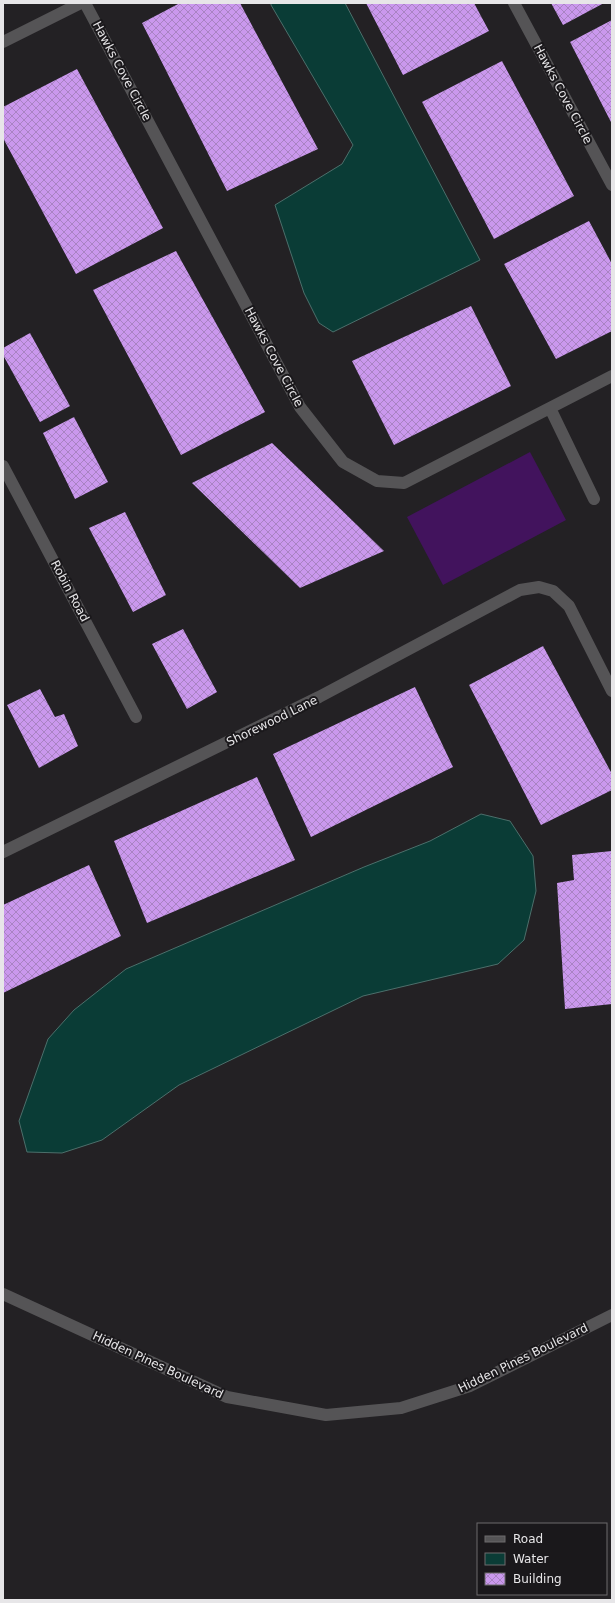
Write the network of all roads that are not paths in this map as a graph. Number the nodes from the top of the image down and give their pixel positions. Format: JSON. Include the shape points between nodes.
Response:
{"nodes":[{"id":1,"x":81,"y":3,"type":"edge"},
{"id":2,"x":85,"y":3,"type":"edge"},
{"id":3,"x":514,"y":3,"type":"edge"},
{"id":4,"x":3,"y":42,"type":"edge"},
{"id":5,"x":612,"y":185,"type":"edge"},
{"id":6,"x":612,"y":376,"type":"edge"},
{"id":7,"x":550,"y":408,"type":"junction"},
{"id":8,"x":3,"y":466,"type":"edge"},
{"id":9,"x":594,"y":498,"type":"dead end"},
{"id":10,"x":612,"y":691,"type":"edge"},
{"id":11,"x":136,"y":717,"type":"dead end"},
{"id":12,"x":3,"y":852,"type":"edge"},
{"id":13,"x":5,"y":1299,"type":"edge"},
{"id":14,"x":612,"y":1315,"type":"edge"}],
"edges":[{"from":1,"to":4,"type":"street"},
{"from":2,"to":7,"type":"street","name":"Hawks Cove Circle","via":[[300,407],[343,462],[377,481],[404,483]]},
{"from":3,"to":5,"type":"street","name":"Hawks Cove Circle"},
{"from":6,"to":7,"type":"street","name":"Hawks Cove Circle"},
{"from":7,"to":9,"type":"street"},
{"from":8,"to":11,"type":"street","name":"Robin Road"},
{"from":10,"to":12,"type":"street","name":"Shorewood Lane","via":[[569,606],[553,591],[539,587],[520,590],[319,698]]},
{"from":13,"to":14,"type":"street","name":"Hidden Pines Boulevard","via":[[227,1397],[326,1415],[401,1408],[470,1386]]}]}
